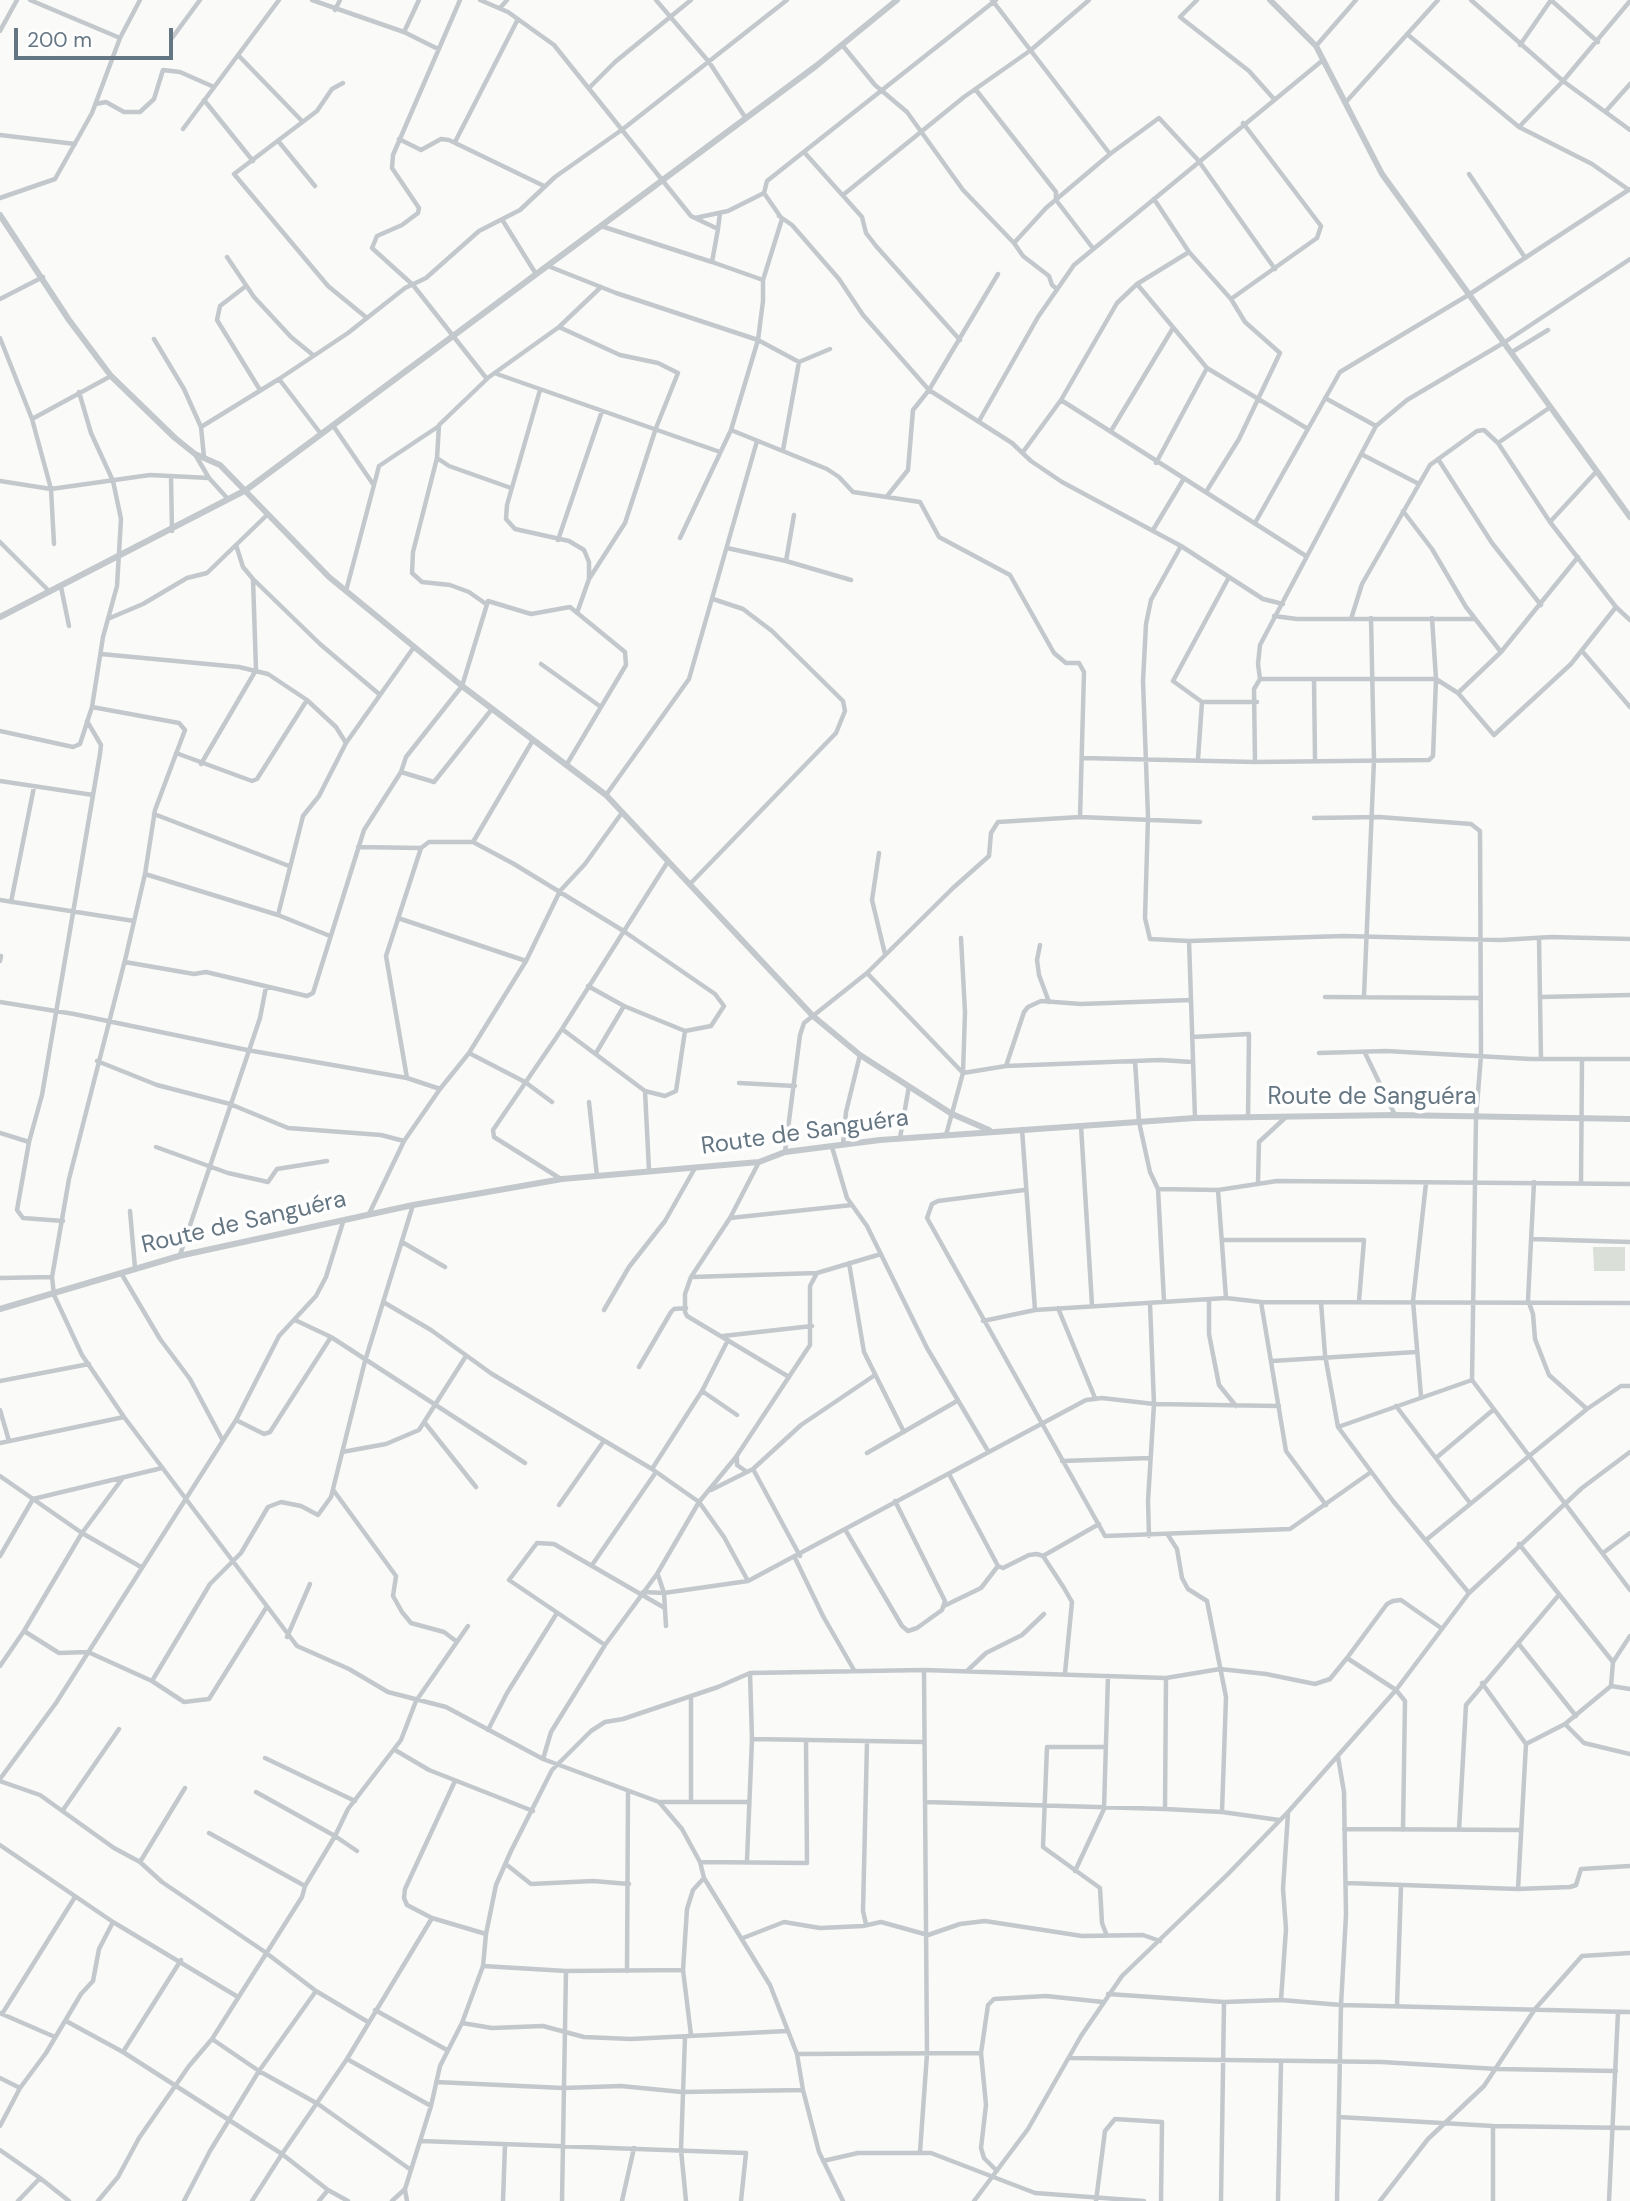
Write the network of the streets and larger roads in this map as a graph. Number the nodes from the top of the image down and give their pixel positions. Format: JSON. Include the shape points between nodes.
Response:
{"nodes":[{"id":1,"x":17,"y":0,"type":"edge"},
{"id":2,"x":30,"y":0,"type":"edge"},
{"id":3,"x":140,"y":0,"type":"edge"},
{"id":4,"x":200,"y":0,"type":"edge"},
{"id":5,"x":279,"y":0,"type":"edge"},
{"id":6,"x":312,"y":0,"type":"edge"},
{"id":7,"x":340,"y":0,"type":"edge"},
{"id":8,"x":419,"y":0,"type":"edge"},
{"id":9,"x":460,"y":0,"type":"edge"},
{"id":10,"x":480,"y":0,"type":"edge"},
{"id":11,"x":507,"y":0,"type":"edge"},
{"id":12,"x":656,"y":0,"type":"edge"},
{"id":13,"x":691,"y":0,"type":"edge"},
{"id":14,"x":787,"y":0,"type":"edge"},
{"id":15,"x":897,"y":0,"type":"edge"},
{"id":16,"x":1089,"y":0,"type":"edge"},
{"id":17,"x":1197,"y":0,"type":"edge"},
{"id":18,"x":1270,"y":0,"type":"edge"},
{"id":19,"x":1356,"y":0,"type":"edge"},
{"id":20,"x":1438,"y":0,"type":"edge"},
{"id":21,"x":1471,"y":0,"type":"edge"},
{"id":22,"x":994,"y":1,"type":"edge"},
{"id":23,"x":1630,"y":1,"type":"edge"},
{"id":24,"x":500,"y":8,"type":"junction"},
{"id":25,"x":334,"y":10,"type":"junction"},
{"id":26,"x":670,"y":18,"type":"junction"},
{"id":27,"x":518,"y":19,"type":"junction"},
{"id":28,"x":0,"y":31,"type":"edge"},
{"id":29,"x":404,"y":33,"type":"junction"},
{"id":30,"x":1407,"y":34,"type":"junction"},
{"id":31,"x":120,"y":38,"type":"junction"},
{"id":32,"x":172,"y":38,"type":"dead end"},
{"id":33,"x":1598,"y":42,"type":"junction"},
{"id":34,"x":843,"y":46,"type":"junction"},
{"id":35,"x":1316,"y":46,"type":"junction"},
{"id":36,"x":1520,"y":46,"type":"junction"},
{"id":37,"x":439,"y":49,"type":"junction"},
{"id":38,"x":1031,"y":50,"type":"junction"},
{"id":39,"x":238,"y":55,"type":"junction"},
{"id":40,"x":1323,"y":60,"type":"junction"},
{"id":41,"x":709,"y":62,"type":"junction"},
{"id":42,"x":1563,"y":81,"type":"junction"},
{"id":43,"x":344,"y":83,"type":"dead end"},
{"id":44,"x":1630,"y":84,"type":"edge"},
{"id":45,"x":214,"y":87,"type":"junction"},
{"id":46,"x":589,"y":88,"type":"junction"},
{"id":47,"x":976,"y":90,"type":"junction"},
{"id":48,"x":881,"y":91,"type":"junction"},
{"id":49,"x":1275,"y":99,"type":"junction"},
{"id":50,"x":204,"y":100,"type":"junction"},
{"id":51,"x":96,"y":104,"type":"junction"},
{"id":52,"x":1345,"y":104,"type":"junction"},
{"id":53,"x":1606,"y":111,"type":"junction"},
{"id":54,"x":745,"y":117,"type":"junction"},
{"id":55,"x":301,"y":120,"type":"junction"},
{"id":56,"x":1243,"y":123,"type":"junction"},
{"id":57,"x":1519,"y":127,"type":"junction"},
{"id":58,"x":183,"y":128,"type":"dead end"},
{"id":59,"x":623,"y":129,"type":"junction"},
{"id":60,"x":1630,"y":130,"type":"edge"},
{"id":61,"x":922,"y":131,"type":"junction"},
{"id":62,"x":0,"y":135,"type":"edge"},
{"id":63,"x":399,"y":139,"type":"junction"},
{"id":64,"x":278,"y":142,"type":"junction"},
{"id":65,"x":455,"y":142,"type":"junction"},
{"id":66,"x":75,"y":144,"type":"junction"},
{"id":67,"x":804,"y":152,"type":"junction"},
{"id":68,"x":1110,"y":153,"type":"junction"},
{"id":69,"x":1198,"y":160,"type":"junction"},
{"id":70,"x":253,"y":161,"type":"junction"},
{"id":71,"x":1469,"y":174,"type":"dead end"},
{"id":72,"x":661,"y":180,"type":"junction"},
{"id":73,"x":315,"y":186,"type":"dead end"},
{"id":74,"x":544,"y":186,"type":"junction"},
{"id":75,"x":1630,"y":189,"type":"edge"},
{"id":76,"x":764,"y":193,"type":"junction"},
{"id":77,"x":842,"y":195,"type":"junction"},
{"id":78,"x":0,"y":198,"type":"edge"},
{"id":79,"x":1154,"y":199,"type":"junction"},
{"id":80,"x":1056,"y":200,"type":"junction"},
{"id":81,"x":720,"y":213,"type":"junction"},
{"id":82,"x":0,"y":215,"type":"edge"},
{"id":83,"x":779,"y":216,"type":"junction"},
{"id":84,"x":695,"y":218,"type":"junction"},
{"id":85,"x":503,"y":221,"type":"junction"},
{"id":86,"x":601,"y":226,"type":"junction"},
{"id":87,"x":718,"y":229,"type":"junction"},
{"id":88,"x":1014,"y":243,"type":"junction"},
{"id":89,"x":1092,"y":247,"type":"junction"},
{"id":90,"x":1189,"y":252,"type":"junction"},
{"id":91,"x":1524,"y":256,"type":"junction"},
{"id":92,"x":227,"y":257,"type":"dead end"},
{"id":93,"x":1630,"y":259,"type":"edge"},
{"id":94,"x":712,"y":262,"type":"junction"},
{"id":95,"x":548,"y":266,"type":"junction"},
{"id":96,"x":1275,"y":269,"type":"junction"},
{"id":97,"x":537,"y":274,"type":"junction"},
{"id":98,"x":998,"y":274,"type":"dead end"},
{"id":99,"x":43,"y":277,"type":"junction"},
{"id":100,"x":763,"y":280,"type":"junction"},
{"id":101,"x":1138,"y":284,"type":"junction"},
{"id":102,"x":413,"y":285,"type":"junction"},
{"id":103,"x":246,"y":286,"type":"junction"},
{"id":104,"x":601,"y":287,"type":"junction"},
{"id":105,"x":1057,"y":289,"type":"junction"},
{"id":106,"x":1470,"y":294,"type":"junction"},
{"id":107,"x":0,"y":299,"type":"edge"},
{"id":108,"x":1231,"y":299,"type":"junction"},
{"id":109,"x":367,"y":318,"type":"junction"},
{"id":110,"x":559,"y":327,"type":"junction"},
{"id":111,"x":1172,"y":328,"type":"junction"},
{"id":112,"x":1548,"y":330,"type":"dead end"},
{"id":113,"x":453,"y":336,"type":"junction"},
{"id":114,"x":0,"y":338,"type":"edge"},
{"id":115,"x":154,"y":340,"type":"dead end"},
{"id":116,"x":758,"y":340,"type":"junction"},
{"id":117,"x":960,"y":340,"type":"junction"},
{"id":118,"x":1505,"y":342,"type":"junction"},
{"id":119,"x":830,"y":349,"type":"dead end"},
{"id":120,"x":1512,"y":352,"type":"junction"},
{"id":121,"x":313,"y":355,"type":"junction"},
{"id":122,"x":799,"y":362,"type":"junction"},
{"id":123,"x":1207,"y":368,"type":"junction"},
{"id":124,"x":496,"y":374,"type":"junction"},
{"id":125,"x":111,"y":376,"type":"junction"},
{"id":126,"x":279,"y":379,"type":"junction"},
{"id":127,"x":487,"y":379,"type":"junction"},
{"id":128,"x":260,"y":390,"type":"junction"},
{"id":129,"x":540,"y":390,"type":"junction"},
{"id":130,"x":929,"y":390,"type":"junction"},
{"id":131,"x":79,"y":392,"type":"junction"},
{"id":132,"x":1325,"y":398,"type":"junction"},
{"id":133,"x":1061,"y":400,"type":"junction"},
{"id":134,"x":1257,"y":400,"type":"junction"},
{"id":135,"x":1549,"y":408,"type":"junction"},
{"id":136,"x":602,"y":411,"type":"junction"},
{"id":137,"x":32,"y":419,"type":"junction"},
{"id":138,"x":979,"y":421,"type":"junction"},
{"id":139,"x":439,"y":425,"type":"junction"},
{"id":140,"x":1376,"y":426,"type":"junction"},
{"id":141,"x":201,"y":427,"type":"junction"},
{"id":142,"x":334,"y":427,"type":"junction"},
{"id":143,"x":656,"y":428,"type":"junction"},
{"id":144,"x":1308,"y":429,"type":"junction"},
{"id":145,"x":730,"y":430,"type":"junction"},
{"id":146,"x":1111,"y":431,"type":"junction"},
{"id":147,"x":322,"y":436,"type":"junction"},
{"id":148,"x":757,"y":442,"type":"junction"},
{"id":149,"x":1498,"y":443,"type":"junction"},
{"id":150,"x":783,"y":450,"type":"junction"},
{"id":151,"x":720,"y":452,"type":"junction"},
{"id":152,"x":1024,"y":452,"type":"junction"},
{"id":153,"x":195,"y":454,"type":"junction"},
{"id":154,"x":1363,"y":455,"type":"junction"},
{"id":155,"x":204,"y":457,"type":"junction"},
{"id":156,"x":438,"y":458,"type":"junction"},
{"id":157,"x":1438,"y":459,"type":"junction"},
{"id":158,"x":1156,"y":463,"type":"junction"},
{"id":159,"x":1595,"y":472,"type":"junction"},
{"id":160,"x":171,"y":476,"type":"junction"},
{"id":161,"x":209,"y":478,"type":"junction"},
{"id":162,"x":1183,"y":480,"type":"junction"},
{"id":163,"x":0,"y":481,"type":"edge"},
{"id":164,"x":113,"y":481,"type":"junction"},
{"id":165,"x":1417,"y":483,"type":"junction"},
{"id":166,"x":373,"y":484,"type":"junction"},
{"id":167,"x":511,"y":488,"type":"junction"},
{"id":168,"x":51,"y":489,"type":"junction"},
{"id":169,"x":246,"y":490,"type":"junction"},
{"id":170,"x":1206,"y":492,"type":"junction"},
{"id":171,"x":887,"y":495,"type":"junction"},
{"id":172,"x":229,"y":499,"type":"junction"},
{"id":173,"x":1403,"y":511,"type":"junction"},
{"id":174,"x":269,"y":514,"type":"junction"},
{"id":175,"x":794,"y":515,"type":"dead end"},
{"id":176,"x":1630,"y":516,"type":"edge"},
{"id":177,"x":1550,"y":522,"type":"junction"},
{"id":178,"x":1255,"y":523,"type":"junction"},
{"id":179,"x":1153,"y":530,"type":"junction"},
{"id":180,"x":172,"y":531,"type":"junction"},
{"id":181,"x":680,"y":538,"type":"dead end"},
{"id":182,"x":558,"y":540,"type":"junction"},
{"id":183,"x":0,"y":542,"type":"edge"},
{"id":184,"x":54,"y":544,"type":"dead end"},
{"id":185,"x":236,"y":545,"type":"junction"},
{"id":186,"x":1181,"y":546,"type":"junction"},
{"id":187,"x":727,"y":548,"type":"junction"},
{"id":188,"x":120,"y":555,"type":"junction"},
{"id":189,"x":1306,"y":556,"type":"junction"},
{"id":190,"x":1578,"y":557,"type":"junction"},
{"id":191,"x":786,"y":561,"type":"junction"},
{"id":192,"x":253,"y":579,"type":"junction"},
{"id":193,"x":589,"y":579,"type":"junction"},
{"id":194,"x":1228,"y":579,"type":"junction"},
{"id":195,"x":851,"y":580,"type":"dead end"},
{"id":196,"x":61,"y":587,"type":"junction"},
{"id":197,"x":346,"y":591,"type":"junction"},
{"id":198,"x":50,"y":592,"type":"junction"},
{"id":199,"x":713,"y":599,"type":"junction"},
{"id":200,"x":486,"y":604,"type":"junction"},
{"id":201,"x":1283,"y":604,"type":"junction"},
{"id":202,"x":1541,"y":605,"type":"junction"},
{"id":203,"x":1616,"y":607,"type":"junction"},
{"id":204,"x":577,"y":613,"type":"junction"},
{"id":205,"x":1274,"y":616,"type":"junction"},
{"id":206,"x":0,"y":617,"type":"edge"},
{"id":207,"x":110,"y":618,"type":"junction"},
{"id":208,"x":1371,"y":618,"type":"junction"},
{"id":209,"x":1432,"y":618,"type":"junction"},
{"id":210,"x":1350,"y":619,"type":"junction"},
{"id":211,"x":1475,"y":619,"type":"junction"},
{"id":212,"x":1630,"y":620,"type":"edge"},
{"id":213,"x":69,"y":626,"type":"dead end"},
{"id":214,"x":414,"y":647,"type":"junction"},
{"id":215,"x":1581,"y":651,"type":"junction"},
{"id":216,"x":1501,"y":652,"type":"junction"},
{"id":217,"x":101,"y":654,"type":"junction"},
{"id":218,"x":541,"y":664,"type":"dead end"},
{"id":219,"x":256,"y":670,"type":"junction"},
{"id":220,"x":1436,"y":678,"type":"junction"},
{"id":221,"x":1260,"y":679,"type":"junction"},
{"id":222,"x":1314,"y":679,"type":"junction"},
{"id":223,"x":1373,"y":680,"type":"junction"},
{"id":224,"x":462,"y":686,"type":"junction"},
{"id":225,"x":1458,"y":693,"type":"junction"},
{"id":226,"x":379,"y":694,"type":"junction"},
{"id":227,"x":307,"y":700,"type":"junction"},
{"id":228,"x":1202,"y":702,"type":"junction"},
{"id":229,"x":1257,"y":702,"type":"junction"},
{"id":230,"x":92,"y":707,"type":"junction"},
{"id":231,"x":1630,"y":707,"type":"edge"},
{"id":232,"x":601,"y":708,"type":"junction"},
{"id":233,"x":493,"y":709,"type":"junction"},
{"id":234,"x":87,"y":721,"type":"junction"},
{"id":235,"x":0,"y":731,"type":"edge"},
{"id":236,"x":533,"y":740,"type":"junction"},
{"id":237,"x":346,"y":743,"type":"junction"},
{"id":238,"x":176,"y":753,"type":"junction"},
{"id":239,"x":1082,"y":758,"type":"junction"},
{"id":240,"x":1147,"y":758,"type":"junction"},
{"id":241,"x":1198,"y":759,"type":"junction"},
{"id":242,"x":1315,"y":759,"type":"junction"},
{"id":243,"x":1374,"y":760,"type":"junction"},
{"id":244,"x":1255,"y":762,"type":"junction"},
{"id":245,"x":201,"y":764,"type":"junction"},
{"id":246,"x":567,"y":764,"type":"junction"},
{"id":247,"x":401,"y":772,"type":"junction"},
{"id":248,"x":0,"y":781,"type":"edge"},
{"id":249,"x":34,"y":787,"type":"junction"},
{"id":250,"x":606,"y":794,"type":"junction"},
{"id":251,"x":93,"y":795,"type":"junction"},
{"id":252,"x":154,"y":814,"type":"junction"},
{"id":253,"x":621,"y":814,"type":"junction"},
{"id":254,"x":1371,"y":816,"type":"junction"},
{"id":255,"x":1080,"y":817,"type":"junction"},
{"id":256,"x":1148,"y":817,"type":"junction"},
{"id":257,"x":1314,"y":818,"type":"dead end"},
{"id":258,"x":1200,"y":822,"type":"dead end"},
{"id":259,"x":473,"y":842,"type":"junction"},
{"id":260,"x":358,"y":847,"type":"junction"},
{"id":261,"x":421,"y":848,"type":"junction"},
{"id":262,"x":879,"y":853,"type":"dead end"},
{"id":263,"x":667,"y":863,"type":"junction"},
{"id":264,"x":289,"y":866,"type":"junction"},
{"id":265,"x":145,"y":874,"type":"junction"},
{"id":266,"x":688,"y":886,"type":"junction"},
{"id":267,"x":560,"y":891,"type":"junction"},
{"id":268,"x":0,"y":900,"type":"edge"},
{"id":269,"x":11,"y":902,"type":"junction"},
{"id":270,"x":74,"y":912,"type":"junction"},
{"id":271,"x":278,"y":915,"type":"junction"},
{"id":272,"x":398,"y":918,"type":"junction"},
{"id":273,"x":134,"y":921,"type":"junction"},
{"id":274,"x":622,"y":930,"type":"junction"},
{"id":275,"x":330,"y":936,"type":"junction"},
{"id":276,"x":1366,"y":937,"type":"junction"},
{"id":277,"x":961,"y":938,"type":"dead end"},
{"id":278,"x":1539,"y":938,"type":"junction"},
{"id":279,"x":1479,"y":939,"type":"junction"},
{"id":280,"x":1630,"y":939,"type":"edge"},
{"id":281,"x":1189,"y":941,"type":"junction"},
{"id":282,"x":1040,"y":944,"type":"dead end"},
{"id":283,"x":886,"y":955,"type":"junction"},
{"id":284,"x":526,"y":961,"type":"junction"},
{"id":285,"x":125,"y":962,"type":"junction"},
{"id":286,"x":867,"y":973,"type":"junction"},
{"id":287,"x":588,"y":986,"type":"junction"},
{"id":288,"x":266,"y":987,"type":"junction"},
{"id":289,"x":1630,"y":995,"type":"edge"},
{"id":290,"x":1364,"y":996,"type":"junction"},
{"id":291,"x":1325,"y":997,"type":"dead end"},
{"id":292,"x":1541,"y":997,"type":"junction"},
{"id":293,"x":1480,"y":998,"type":"junction"},
{"id":294,"x":1190,"y":1000,"type":"junction"},
{"id":295,"x":0,"y":1002,"type":"edge"},
{"id":296,"x":1049,"y":1002,"type":"junction"},
{"id":297,"x":624,"y":1006,"type":"junction"},
{"id":298,"x":55,"y":1011,"type":"junction"},
{"id":299,"x":813,"y":1016,"type":"junction"},
{"id":300,"x":109,"y":1021,"type":"junction"},
{"id":301,"x":562,"y":1029,"type":"junction"},
{"id":302,"x":685,"y":1031,"type":"junction"},
{"id":303,"x":1192,"y":1037,"type":"junction"},
{"id":304,"x":247,"y":1050,"type":"junction"},
{"id":305,"x":469,"y":1053,"type":"junction"},
{"id":306,"x":596,"y":1053,"type":"junction"},
{"id":307,"x":1365,"y":1053,"type":"junction"},
{"id":308,"x":1319,"y":1054,"type":"dead end"},
{"id":309,"x":860,"y":1055,"type":"junction"},
{"id":310,"x":1480,"y":1055,"type":"junction"},
{"id":311,"x":1541,"y":1059,"type":"junction"},
{"id":312,"x":1582,"y":1059,"type":"junction"},
{"id":313,"x":1630,"y":1059,"type":"edge"},
{"id":314,"x":97,"y":1061,"type":"junction"},
{"id":315,"x":1135,"y":1061,"type":"junction"},
{"id":316,"x":1192,"y":1062,"type":"junction"},
{"id":317,"x":1006,"y":1066,"type":"junction"},
{"id":318,"x":963,"y":1073,"type":"junction"},
{"id":319,"x":407,"y":1078,"type":"junction"},
{"id":320,"x":525,"y":1082,"type":"junction"},
{"id":321,"x":739,"y":1083,"type":"dead end"},
{"id":322,"x":795,"y":1086,"type":"junction"},
{"id":323,"x":909,"y":1086,"type":"junction"},
{"id":324,"x":440,"y":1089,"type":"junction"},
{"id":325,"x":645,"y":1091,"type":"junction"},
{"id":326,"x":552,"y":1102,"type":"dead end"},
{"id":327,"x":589,"y":1102,"type":"dead end"},
{"id":328,"x":230,"y":1104,"type":"junction"},
{"id":329,"x":952,"y":1114,"type":"junction"},
{"id":330,"x":1395,"y":1115,"type":"junction"},
{"id":331,"x":1580,"y":1117,"type":"junction"},
{"id":332,"x":1195,"y":1118,"type":"junction"},
{"id":333,"x":1248,"y":1118,"type":"junction"},
{"id":334,"x":1285,"y":1118,"type":"junction"},
{"id":335,"x":1476,"y":1118,"type":"junction"},
{"id":336,"x":1630,"y":1119,"type":"edge"},
{"id":337,"x":1139,"y":1122,"type":"junction"},
{"id":338,"x":1082,"y":1126,"type":"junction"},
{"id":339,"x":1021,"y":1128,"type":"junction"},
{"id":340,"x":991,"y":1131,"type":"junction"},
{"id":341,"x":0,"y":1133,"type":"edge"},
{"id":342,"x":946,"y":1135,"type":"junction"},
{"id":343,"x":900,"y":1138,"type":"junction"},
{"id":344,"x":29,"y":1142,"type":"junction"},
{"id":345,"x":404,"y":1142,"type":"junction"},
{"id":346,"x":843,"y":1146,"type":"junction"},
{"id":347,"x":156,"y":1147,"type":"dead end"},
{"id":348,"x":832,"y":1147,"type":"junction"},
{"id":349,"x":785,"y":1152,"type":"junction"},
{"id":350,"x":327,"y":1161,"type":"dead end"},
{"id":351,"x":759,"y":1162,"type":"junction"},
{"id":352,"x":210,"y":1165,"type":"junction"},
{"id":353,"x":696,"y":1167,"type":"junction"},
{"id":354,"x":649,"y":1170,"type":"junction"},
{"id":355,"x":597,"y":1176,"type":"junction"},
{"id":356,"x":562,"y":1179,"type":"junction"},
{"id":357,"x":1476,"y":1181,"type":"junction"},
{"id":358,"x":1258,"y":1182,"type":"junction"},
{"id":359,"x":1534,"y":1182,"type":"junction"},
{"id":360,"x":1426,"y":1183,"type":"junction"},
{"id":361,"x":1581,"y":1183,"type":"junction"},
{"id":362,"x":1630,"y":1184,"type":"edge"},
{"id":363,"x":1158,"y":1189,"type":"junction"},
{"id":364,"x":1024,"y":1190,"type":"junction"},
{"id":365,"x":1218,"y":1190,"type":"junction"},
{"id":366,"x":413,"y":1205,"type":"junction"},
{"id":367,"x":852,"y":1205,"type":"junction"},
{"id":368,"x":130,"y":1211,"type":"dead end"},
{"id":369,"x":369,"y":1214,"type":"junction"},
{"id":370,"x":730,"y":1218,"type":"junction"},
{"id":371,"x":63,"y":1222,"type":"junction"},
{"id":372,"x":343,"y":1222,"type":"junction"},
{"id":373,"x":1532,"y":1239,"type":"junction"},
{"id":374,"x":1223,"y":1240,"type":"junction"},
{"id":375,"x":402,"y":1242,"type":"junction"},
{"id":376,"x":1630,"y":1242,"type":"edge"},
{"id":377,"x":881,"y":1254,"type":"junction"},
{"id":378,"x":179,"y":1256,"type":"junction"},
{"id":379,"x":849,"y":1263,"type":"junction"},
{"id":380,"x":445,"y":1267,"type":"dead end"},
{"id":381,"x":135,"y":1268,"type":"junction"},
{"id":382,"x":120,"y":1272,"type":"junction"},
{"id":383,"x":817,"y":1273,"type":"junction"},
{"id":384,"x":52,"y":1277,"type":"junction"},
{"id":385,"x":691,"y":1277,"type":"junction"},
{"id":386,"x":0,"y":1278,"type":"edge"},
{"id":387,"x":54,"y":1295,"type":"junction"},
{"id":388,"x":1226,"y":1298,"type":"junction"},
{"id":389,"x":1528,"y":1300,"type":"junction"},
{"id":390,"x":1164,"y":1301,"type":"junction"},
{"id":391,"x":1209,"y":1301,"type":"junction"},
{"id":392,"x":1261,"y":1301,"type":"junction"},
{"id":393,"x":1359,"y":1301,"type":"junction"},
{"id":394,"x":1413,"y":1301,"type":"junction"},
{"id":395,"x":1321,"y":1302,"type":"junction"},
{"id":396,"x":1472,"y":1302,"type":"junction"},
{"id":397,"x":385,"y":1303,"type":"junction"},
{"id":398,"x":1630,"y":1303,"type":"edge"},
{"id":399,"x":1150,"y":1304,"type":"junction"},
{"id":400,"x":1092,"y":1305,"type":"junction"},
{"id":401,"x":686,"y":1308,"type":"junction"},
{"id":402,"x":1058,"y":1308,"type":"junction"},
{"id":403,"x":0,"y":1309,"type":"edge"},
{"id":404,"x":604,"y":1310,"type":"dead end"},
{"id":405,"x":1035,"y":1310,"type":"junction"},
{"id":406,"x":295,"y":1320,"type":"junction"},
{"id":407,"x":983,"y":1321,"type":"junction"},
{"id":408,"x":812,"y":1326,"type":"junction"},
{"id":409,"x":722,"y":1336,"type":"junction"},
{"id":410,"x":331,"y":1337,"type":"junction"},
{"id":411,"x":728,"y":1340,"type":"junction"},
{"id":412,"x":1416,"y":1352,"type":"junction"},
{"id":413,"x":1325,"y":1355,"type":"junction"},
{"id":414,"x":466,"y":1356,"type":"junction"},
{"id":415,"x":365,"y":1361,"type":"junction"},
{"id":416,"x":1272,"y":1361,"type":"junction"},
{"id":417,"x":89,"y":1364,"type":"junction"},
{"id":418,"x":639,"y":1367,"type":"dead end"},
{"id":419,"x":875,"y":1375,"type":"junction"},
{"id":420,"x":789,"y":1377,"type":"junction"},
{"id":421,"x":1472,"y":1380,"type":"junction"},
{"id":422,"x":0,"y":1381,"type":"edge"},
{"id":423,"x":1630,"y":1386,"type":"edge"},
{"id":424,"x":702,"y":1391,"type":"junction"},
{"id":425,"x":1421,"y":1396,"type":"junction"},
{"id":426,"x":1095,"y":1398,"type":"junction"},
{"id":427,"x":957,"y":1401,"type":"junction"},
{"id":428,"x":434,"y":1404,"type":"junction"},
{"id":429,"x":1154,"y":1404,"type":"junction"},
{"id":430,"x":1236,"y":1406,"type":"junction"},
{"id":431,"x":1279,"y":1406,"type":"junction"},
{"id":432,"x":1396,"y":1406,"type":"junction"},
{"id":433,"x":1587,"y":1409,"type":"junction"},
{"id":434,"x":0,"y":1410,"type":"edge"},
{"id":435,"x":1493,"y":1410,"type":"junction"},
{"id":436,"x":737,"y":1415,"type":"dead end"},
{"id":437,"x":124,"y":1417,"type":"junction"},
{"id":438,"x":236,"y":1420,"type":"junction"},
{"id":439,"x":425,"y":1423,"type":"junction"},
{"id":440,"x":1040,"y":1423,"type":"junction"},
{"id":441,"x":1338,"y":1427,"type":"junction"},
{"id":442,"x":904,"y":1432,"type":"junction"},
{"id":443,"x":222,"y":1439,"type":"junction"},
{"id":444,"x":9,"y":1441,"type":"junction"},
{"id":445,"x":603,"y":1442,"type":"junction"},
{"id":446,"x":0,"y":1443,"type":"edge"},
{"id":447,"x":988,"y":1451,"type":"junction"},
{"id":448,"x":342,"y":1452,"type":"junction"},
{"id":449,"x":1630,"y":1452,"type":"edge"},
{"id":450,"x":867,"y":1453,"type":"dead end"},
{"id":451,"x":1530,"y":1456,"type":"junction"},
{"id":452,"x":737,"y":1457,"type":"junction"},
{"id":453,"x":1150,"y":1458,"type":"junction"},
{"id":454,"x":1436,"y":1458,"type":"junction"},
{"id":455,"x":1062,"y":1461,"type":"junction"},
{"id":456,"x":525,"y":1463,"type":"dead end"},
{"id":457,"x":162,"y":1468,"type":"junction"},
{"id":458,"x":654,"y":1470,"type":"junction"},
{"id":459,"x":750,"y":1470,"type":"junction"},
{"id":460,"x":1371,"y":1472,"type":"junction"},
{"id":461,"x":949,"y":1474,"type":"junction"},
{"id":462,"x":0,"y":1476,"type":"edge"},
{"id":463,"x":123,"y":1478,"type":"junction"},
{"id":464,"x":476,"y":1487,"type":"dead end"},
{"id":465,"x":334,"y":1491,"type":"junction"},
{"id":466,"x":708,"y":1492,"type":"junction"},
{"id":467,"x":33,"y":1499,"type":"junction"},
{"id":468,"x":186,"y":1499,"type":"junction"},
{"id":469,"x":895,"y":1501,"type":"junction"},
{"id":470,"x":699,"y":1502,"type":"junction"},
{"id":471,"x":1470,"y":1503,"type":"junction"},
{"id":472,"x":559,"y":1505,"type":"dead end"},
{"id":473,"x":1326,"y":1505,"type":"junction"},
{"id":474,"x":1564,"y":1505,"type":"junction"},
{"id":475,"x":1099,"y":1524,"type":"junction"},
{"id":476,"x":846,"y":1531,"type":"junction"},
{"id":477,"x":82,"y":1533,"type":"junction"},
{"id":478,"x":1630,"y":1533,"type":"edge"},
{"id":479,"x":1167,"y":1535,"type":"junction"},
{"id":480,"x":1149,"y":1536,"type":"junction"},
{"id":481,"x":1426,"y":1540,"type":"junction"},
{"id":482,"x":1519,"y":1544,"type":"junction"},
{"id":483,"x":1603,"y":1553,"type":"junction"},
{"id":484,"x":0,"y":1556,"type":"edge"},
{"id":485,"x":1043,"y":1556,"type":"junction"},
{"id":486,"x":798,"y":1557,"type":"junction"},
{"id":487,"x":231,"y":1561,"type":"junction"},
{"id":488,"x":592,"y":1565,"type":"junction"},
{"id":489,"x":998,"y":1566,"type":"junction"},
{"id":490,"x":141,"y":1567,"type":"junction"},
{"id":491,"x":657,"y":1574,"type":"junction"},
{"id":492,"x":748,"y":1581,"type":"junction"},
{"id":493,"x":310,"y":1584,"type":"dead end"},
{"id":494,"x":1630,"y":1590,"type":"edge"},
{"id":495,"x":664,"y":1593,"type":"junction"},
{"id":496,"x":1469,"y":1593,"type":"junction"},
{"id":497,"x":642,"y":1594,"type":"junction"},
{"id":498,"x":1558,"y":1596,"type":"junction"},
{"id":499,"x":944,"y":1605,"type":"junction"},
{"id":500,"x":663,"y":1607,"type":"junction"},
{"id":501,"x":267,"y":1608,"type":"junction"},
{"id":502,"x":557,"y":1613,"type":"junction"},
{"id":503,"x":1044,"y":1614,"type":"dead end"},
{"id":504,"x":468,"y":1626,"type":"dead end"},
{"id":505,"x":666,"y":1626,"type":"dead end"},
{"id":506,"x":1441,"y":1628,"type":"junction"},
{"id":507,"x":24,"y":1631,"type":"junction"},
{"id":508,"x":1630,"y":1636,"type":"edge"},
{"id":509,"x":287,"y":1637,"type":"junction"},
{"id":510,"x":456,"y":1642,"type":"junction"},
{"id":511,"x":1518,"y":1643,"type":"junction"},
{"id":512,"x":605,"y":1645,"type":"junction"},
{"id":513,"x":88,"y":1652,"type":"junction"},
{"id":514,"x":1347,"y":1658,"type":"junction"},
{"id":515,"x":1613,"y":1662,"type":"junction"},
{"id":516,"x":0,"y":1666,"type":"edge"},
{"id":517,"x":924,"y":1670,"type":"junction"},
{"id":518,"x":1220,"y":1670,"type":"junction"},
{"id":519,"x":854,"y":1671,"type":"junction"},
{"id":520,"x":967,"y":1671,"type":"junction"},
{"id":521,"x":750,"y":1673,"type":"junction"},
{"id":522,"x":1065,"y":1674,"type":"junction"},
{"id":523,"x":1108,"y":1676,"type":"junction"},
{"id":524,"x":1166,"y":1678,"type":"junction"},
{"id":525,"x":152,"y":1681,"type":"junction"},
{"id":526,"x":1482,"y":1683,"type":"junction"},
{"id":527,"x":1611,"y":1686,"type":"junction"},
{"id":528,"x":1630,"y":1689,"type":"edge"},
{"id":529,"x":1396,"y":1690,"type":"junction"},
{"id":530,"x":691,"y":1696,"type":"junction"},
{"id":531,"x":416,"y":1701,"type":"junction"},
{"id":532,"x":1576,"y":1716,"type":"junction"},
{"id":533,"x":1565,"y":1724,"type":"junction"},
{"id":534,"x":119,"y":1729,"type":"dead end"},
{"id":535,"x":488,"y":1730,"type":"junction"},
{"id":536,"x":752,"y":1739,"type":"junction"},
{"id":537,"x":806,"y":1741,"type":"junction"},
{"id":538,"x":867,"y":1742,"type":"junction"},
{"id":539,"x":924,"y":1742,"type":"junction"},
{"id":540,"x":1526,"y":1744,"type":"junction"},
{"id":541,"x":1105,"y":1747,"type":"junction"},
{"id":542,"x":395,"y":1750,"type":"junction"},
{"id":543,"x":1630,"y":1754,"type":"edge"},
{"id":544,"x":1338,"y":1756,"type":"junction"},
{"id":545,"x":265,"y":1758,"type":"dead end"},
{"id":546,"x":543,"y":1759,"type":"junction"},
{"id":547,"x":559,"y":1765,"type":"junction"},
{"id":548,"x":0,"y":1780,"type":"edge"},
{"id":549,"x":455,"y":1781,"type":"junction"},
{"id":550,"x":185,"y":1788,"type":"dead end"},
{"id":551,"x":256,"y":1792,"type":"dead end"},
{"id":552,"x":628,"y":1793,"type":"junction"},
{"id":553,"x":691,"y":1800,"type":"junction"},
{"id":554,"x":355,"y":1801,"type":"junction"},
{"id":555,"x":750,"y":1801,"type":"junction"},
{"id":556,"x":659,"y":1802,"type":"junction"},
{"id":557,"x":925,"y":1802,"type":"junction"},
{"id":558,"x":1045,"y":1807,"type":"junction"},
{"id":559,"x":1104,"y":1809,"type":"junction"},
{"id":560,"x":1165,"y":1809,"type":"junction"},
{"id":561,"x":63,"y":1810,"type":"junction"},
{"id":562,"x":533,"y":1811,"type":"junction"},
{"id":563,"x":1222,"y":1812,"type":"junction"},
{"id":564,"x":1288,"y":1812,"type":"junction"},
{"id":565,"x":1280,"y":1820,"type":"junction"},
{"id":566,"x":1344,"y":1829,"type":"junction"},
{"id":567,"x":1403,"y":1830,"type":"junction"},
{"id":568,"x":1459,"y":1830,"type":"junction"},
{"id":569,"x":1520,"y":1830,"type":"junction"},
{"id":570,"x":209,"y":1833,"type":"dead end"},
{"id":571,"x":335,"y":1836,"type":"junction"},
{"id":572,"x":0,"y":1845,"type":"edge"},
{"id":573,"x":357,"y":1852,"type":"dead end"},
{"id":574,"x":747,"y":1860,"type":"junction"},
{"id":575,"x":140,"y":1862,"type":"junction"},
{"id":576,"x":700,"y":1862,"type":"junction"},
{"id":577,"x":507,"y":1865,"type":"junction"},
{"id":578,"x":1630,"y":1866,"type":"edge"},
{"id":579,"x":1075,"y":1871,"type":"junction"},
{"id":580,"x":704,"y":1878,"type":"junction"},
{"id":581,"x":1346,"y":1883,"type":"junction"},
{"id":582,"x":629,"y":1884,"type":"junction"},
{"id":583,"x":305,"y":1886,"type":"junction"},
{"id":584,"x":1401,"y":1886,"type":"junction"},
{"id":585,"x":1518,"y":1889,"type":"junction"},
{"id":586,"x":75,"y":1897,"type":"junction"},
{"id":587,"x":432,"y":1918,"type":"junction"},
{"id":588,"x":113,"y":1922,"type":"junction"},
{"id":589,"x":866,"y":1924,"type":"junction"},
{"id":590,"x":486,"y":1934,"type":"junction"},
{"id":591,"x":928,"y":1935,"type":"junction"},
{"id":592,"x":1107,"y":1936,"type":"junction"},
{"id":593,"x":743,"y":1938,"type":"junction"},
{"id":594,"x":1160,"y":1941,"type":"junction"},
{"id":595,"x":265,"y":1952,"type":"junction"},
{"id":596,"x":1630,"y":1953,"type":"edge"},
{"id":597,"x":181,"y":1961,"type":"junction"},
{"id":598,"x":483,"y":1966,"type":"junction"},
{"id":599,"x":683,"y":1970,"type":"junction"},
{"id":600,"x":566,"y":1971,"type":"junction"},
{"id":601,"x":627,"y":1971,"type":"junction"},
{"id":602,"x":316,"y":1992,"type":"junction"},
{"id":603,"x":1108,"y":1994,"type":"junction"},
{"id":604,"x":238,"y":1997,"type":"junction"},
{"id":605,"x":1281,"y":2000,"type":"junction"},
{"id":606,"x":1103,"y":2002,"type":"junction"},
{"id":607,"x":1224,"y":2002,"type":"junction"},
{"id":608,"x":1341,"y":2005,"type":"junction"},
{"id":609,"x":1397,"y":2005,"type":"junction"},
{"id":610,"x":1535,"y":2009,"type":"junction"},
{"id":611,"x":375,"y":2010,"type":"junction"},
{"id":612,"x":1618,"y":2012,"type":"junction"},
{"id":613,"x":1630,"y":2012,"type":"edge"},
{"id":614,"x":1,"y":2014,"type":"edge"},
{"id":615,"x":66,"y":2021,"type":"junction"},
{"id":616,"x":368,"y":2022,"type":"junction"},
{"id":617,"x":462,"y":2022,"type":"junction"},
{"id":618,"x":787,"y":2031,"type":"junction"},
{"id":619,"x":566,"y":2033,"type":"junction"},
{"id":620,"x":691,"y":2035,"type":"junction"},
{"id":621,"x":55,"y":2037,"type":"junction"},
{"id":622,"x":685,"y":2037,"type":"junction"},
{"id":623,"x":212,"y":2039,"type":"junction"},
{"id":624,"x":447,"y":2050,"type":"junction"},
{"id":625,"x":123,"y":2052,"type":"junction"},
{"id":626,"x":981,"y":2053,"type":"junction"},
{"id":627,"x":797,"y":2054,"type":"junction"},
{"id":628,"x":927,"y":2054,"type":"junction"},
{"id":629,"x":1070,"y":2058,"type":"junction"},
{"id":630,"x":347,"y":2059,"type":"junction"},
{"id":631,"x":1224,"y":2062,"type":"junction"},
{"id":632,"x":1281,"y":2063,"type":"junction"},
{"id":633,"x":1340,"y":2063,"type":"junction"},
{"id":634,"x":1497,"y":2069,"type":"junction"},
{"id":635,"x":260,"y":2071,"type":"junction"},
{"id":636,"x":1616,"y":2071,"type":"junction"},
{"id":637,"x":0,"y":2078,"type":"edge"},
{"id":638,"x":436,"y":2082,"type":"junction"},
{"id":639,"x":176,"y":2087,"type":"junction"},
{"id":640,"x":20,"y":2088,"type":"junction"},
{"id":641,"x":563,"y":2088,"type":"junction"},
{"id":642,"x":803,"y":2090,"type":"junction"},
{"id":643,"x":682,"y":2092,"type":"junction"},
{"id":644,"x":318,"y":2104,"type":"junction"},
{"id":645,"x":432,"y":2106,"type":"junction"},
{"id":646,"x":1339,"y":2117,"type":"junction"},
{"id":647,"x":229,"y":2119,"type":"junction"},
{"id":648,"x":1446,"y":2123,"type":"junction"},
{"id":649,"x":0,"y":2126,"type":"edge"},
{"id":650,"x":1493,"y":2126,"type":"junction"},
{"id":651,"x":1610,"y":2128,"type":"junction"},
{"id":652,"x":1630,"y":2128,"type":"edge"},
{"id":653,"x":421,"y":2141,"type":"junction"},
{"id":654,"x":505,"y":2145,"type":"junction"},
{"id":655,"x":561,"y":2147,"type":"junction"},
{"id":656,"x":634,"y":2148,"type":"junction"},
{"id":657,"x":0,"y":2150,"type":"edge"},
{"id":658,"x":681,"y":2150,"type":"junction"},
{"id":659,"x":920,"y":2152,"type":"junction"},
{"id":660,"x":282,"y":2154,"type":"junction"},
{"id":661,"x":823,"y":2161,"type":"junction"},
{"id":662,"x":411,"y":2170,"type":"junction"},
{"id":663,"x":997,"y":2171,"type":"junction"},
{"id":664,"x":40,"y":2178,"type":"junction"},
{"id":665,"x":993,"y":2179,"type":"junction"},
{"id":666,"x":405,"y":2189,"type":"junction"},
{"id":667,"x":328,"y":2190,"type":"junction"},
{"id":668,"x":1097,"y":2199,"type":"edge"},
{"id":669,"x":18,"y":2201,"type":"edge"},
{"id":670,"x":69,"y":2201,"type":"edge"},
{"id":671,"x":98,"y":2201,"type":"edge"},
{"id":672,"x":184,"y":2201,"type":"edge"},
{"id":673,"x":252,"y":2201,"type":"edge"},
{"id":674,"x":319,"y":2201,"type":"edge"},
{"id":675,"x":348,"y":2201,"type":"edge"},
{"id":676,"x":392,"y":2201,"type":"edge"},
{"id":677,"x":407,"y":2201,"type":"edge"},
{"id":678,"x":503,"y":2201,"type":"edge"},
{"id":679,"x":562,"y":2201,"type":"edge"},
{"id":680,"x":622,"y":2201,"type":"edge"},
{"id":681,"x":686,"y":2201,"type":"edge"},
{"id":682,"x":741,"y":2201,"type":"edge"},
{"id":683,"x":843,"y":2201,"type":"edge"},
{"id":684,"x":974,"y":2201,"type":"edge"},
{"id":685,"x":1144,"y":2201,"type":"edge"},
{"id":686,"x":1161,"y":2201,"type":"edge"},
{"id":687,"x":1221,"y":2201,"type":"edge"},
{"id":688,"x":1278,"y":2201,"type":"edge"},
{"id":689,"x":1337,"y":2201,"type":"edge"},
{"id":690,"x":1380,"y":2201,"type":"edge"},
{"id":691,"x":1493,"y":2201,"type":"edge"},
{"id":692,"x":1609,"y":2201,"type":"edge"}],
"edges":[{"from":1,"to":28,"type":"street"},
{"from":2,"to":31,"type":"street"},
{"from":3,"to":31,"type":"street"},
{"from":4,"to":32,"type":"street"},
{"from":5,"to":39,"type":"street"},
{"from":6,"to":25,"type":"street"},
{"from":7,"to":25,"type":"street"},
{"from":8,"to":29,"type":"street"},
{"from":9,"to":37,"type":"street"},
{"from":10,"to":24,"type":"street"},
{"from":11,"to":24,"type":"street"},
{"from":12,"to":26,"type":"street"},
{"from":13,"to":26,"type":"street"},
{"from":14,"to":41,"type":"street"},
{"from":15,"to":34,"type":"street"},
{"from":16,"to":38,"type":"street"},
{"from":17,"to":49,"type":"street","via":[[1180,17],[1250,71]]},
{"from":18,"to":35,"type":"street"},
{"from":19,"to":35,"type":"street"},
{"from":20,"to":30,"type":"street"},
{"from":21,"to":36,"type":"street"},
{"from":22,"to":38,"type":"street"},
{"from":22,"to":48,"type":"street"},
{"from":23,"to":33,"type":"street"},
{"from":24,"to":27,"type":"street"},
{"from":25,"to":29,"type":"street"},
{"from":26,"to":41,"type":"street"},
{"from":26,"to":46,"type":"street"},
{"from":27,"to":46,"type":"street","via":[[548,38]]},
{"from":27,"to":65,"type":"street"},
{"from":29,"to":37,"type":"street"},
{"from":30,"to":52,"type":"street"},
{"from":30,"to":57,"type":"street"},
{"from":31,"to":51,"type":"street"},
{"from":33,"to":36,"type":"street","via":[[1551,0]]},
{"from":33,"to":42,"type":"street"},
{"from":34,"to":48,"type":"street"},
{"from":34,"to":54,"type":"street"},
{"from":35,"to":40,"type":"street"},
{"from":36,"to":42,"type":"street"},
{"from":37,"to":63,"type":"street"},
{"from":38,"to":47,"type":"street"},
{"from":38,"to":68,"type":"street"},
{"from":39,"to":45,"type":"street"},
{"from":39,"to":55,"type":"street"},
{"from":40,"to":49,"type":"street"},
{"from":40,"to":52,"type":"street"},
{"from":41,"to":54,"type":"street"},
{"from":41,"to":59,"type":"street"},
{"from":42,"to":53,"type":"street"},
{"from":42,"to":57,"type":"street"},
{"from":43,"to":55,"type":"street","via":[[332,89],[317,111]]},
{"from":44,"to":53,"type":"street"},
{"from":45,"to":50,"type":"street"},
{"from":45,"to":51,"type":"street","via":[[163,70],[153,99],[140,112],[124,113],[106,102]]},
{"from":46,"to":59,"type":"street"},
{"from":47,"to":61,"type":"street"},
{"from":47,"to":80,"type":"street","via":[[1056,192]]},
{"from":48,"to":61,"type":"street","via":[[903,107]]},
{"from":48,"to":67,"type":"street"},
{"from":49,"to":56,"type":"street"},
{"from":50,"to":58,"type":"street"},
{"from":50,"to":70,"type":"street"},
{"from":51,"to":66,"type":"street"},
{"from":52,"to":106,"type":"street","via":[[1382,174]]},
{"from":53,"to":60,"type":"street"},
{"from":54,"to":72,"type":"street"},
{"from":55,"to":64,"type":"street"},
{"from":56,"to":69,"type":"street"},
{"from":56,"to":96,"type":"street","via":[[1321,226],[1317,238]]},
{"from":57,"to":75,"type":"street"},
{"from":59,"to":72,"type":"street"},
{"from":59,"to":74,"type":"street"},
{"from":61,"to":77,"type":"street"},
{"from":61,"to":88,"type":"street","via":[[962,190]]},
{"from":62,"to":66,"type":"street"},
{"from":63,"to":65,"type":"street","via":[[421,150],[441,139]]},
{"from":63,"to":102,"type":"street","via":[[392,168],[418,213],[377,236],[372,248]]},
{"from":64,"to":70,"type":"street"},
{"from":64,"to":73,"type":"street"},
{"from":65,"to":74,"type":"street"},
{"from":66,"to":78,"type":"street","via":[[55,179]]},
{"from":67,"to":76,"type":"street","via":[[767,181]]},
{"from":67,"to":77,"type":"street"},
{"from":68,"to":69,"type":"street","via":[[1159,118]]},
{"from":68,"to":80,"type":"street"},
{"from":69,"to":79,"type":"street"},
{"from":69,"to":96,"type":"street"},
{"from":70,"to":109,"type":"street","via":[[236,171],[235,177],[328,286]]},
{"from":71,"to":91,"type":"street"},
{"from":72,"to":84,"type":"street"},
{"from":72,"to":86,"type":"street"},
{"from":74,"to":85,"type":"street"},
{"from":75,"to":91,"type":"street"},
{"from":76,"to":81,"type":"street"},
{"from":76,"to":83,"type":"street"},
{"from":77,"to":117,"type":"street","via":[[862,217],[876,246]]},
{"from":79,"to":89,"type":"street"},
{"from":79,"to":90,"type":"street"},
{"from":80,"to":88,"type":"street"},
{"from":80,"to":89,"type":"street"},
{"from":81,"to":84,"type":"street"},
{"from":81,"to":87,"type":"street"},
{"from":82,"to":99,"type":"street"},
{"from":83,"to":100,"type":"street","via":[[782,219]]},
{"from":83,"to":130,"type":"street","via":[[792,225]]},
{"from":84,"to":87,"type":"street"},
{"from":85,"to":97,"type":"street"},
{"from":85,"to":102,"type":"street","via":[[480,231]]},
{"from":86,"to":94,"type":"street"},
{"from":86,"to":95,"type":"street"},
{"from":87,"to":94,"type":"street"},
{"from":88,"to":105,"type":"street"},
{"from":89,"to":105,"type":"street"},
{"from":90,"to":101,"type":"street"},
{"from":90,"to":108,"type":"street"},
{"from":91,"to":106,"type":"street"},
{"from":92,"to":103,"type":"street"},
{"from":93,"to":118,"type":"street"},
{"from":94,"to":100,"type":"street"},
{"from":95,"to":97,"type":"street"},
{"from":95,"to":104,"type":"street"},
{"from":96,"to":108,"type":"street"},
{"from":97,"to":113,"type":"street"},
{"from":98,"to":117,"type":"street"},
{"from":99,"to":107,"type":"street"},
{"from":99,"to":125,"type":"street"},
{"from":100,"to":116,"type":"street"},
{"from":101,"to":111,"type":"street"},
{"from":101,"to":133,"type":"street","via":[[1117,303]]},
{"from":102,"to":109,"type":"street"},
{"from":102,"to":113,"type":"street"},
{"from":103,"to":121,"type":"street"},
{"from":103,"to":128,"type":"street","via":[[220,306],[217,320]]},
{"from":104,"to":110,"type":"street"},
{"from":104,"to":116,"type":"street"},
{"from":105,"to":138,"type":"street"},
{"from":106,"to":118,"type":"street"},
{"from":106,"to":132,"type":"street","via":[[1350,364]]},
{"from":108,"to":134,"type":"street","via":[[1245,322],[1280,353]]},
{"from":109,"to":121,"type":"street"},
{"from":110,"to":124,"type":"street"},
{"from":110,"to":143,"type":"street","via":[[620,355],[676,370],[672,393]]},
{"from":111,"to":123,"type":"street"},
{"from":111,"to":146,"type":"street"},
{"from":112,"to":120,"type":"street"},
{"from":113,"to":127,"type":"street"},
{"from":113,"to":142,"type":"street"},
{"from":114,"to":137,"type":"street"},
{"from":115,"to":141,"type":"street","via":[[184,388]]},
{"from":116,"to":122,"type":"street"},
{"from":116,"to":145,"type":"street"},
{"from":117,"to":130,"type":"street"},
{"from":118,"to":120,"type":"street"},
{"from":118,"to":140,"type":"street","via":[[1407,400]]},
{"from":119,"to":122,"type":"street"},
{"from":120,"to":135,"type":"street"},
{"from":121,"to":126,"type":"street"},
{"from":122,"to":150,"type":"street"},
{"from":123,"to":134,"type":"street"},
{"from":123,"to":158,"type":"street"},
{"from":124,"to":127,"type":"street"},
{"from":124,"to":129,"type":"street"},
{"from":125,"to":131,"type":"street"},
{"from":125,"to":153,"type":"street"},
{"from":126,"to":128,"type":"street"},
{"from":126,"to":147,"type":"street"},
{"from":127,"to":139,"type":"street"},
{"from":128,"to":141,"type":"street"},
{"from":129,"to":136,"type":"street"},
{"from":129,"to":167,"type":"street"},
{"from":130,"to":138,"type":"street"},
{"from":130,"to":171,"type":"street","via":[[911,416],[908,470]]},
{"from":131,"to":137,"type":"street"},
{"from":131,"to":164,"type":"street"},
{"from":132,"to":140,"type":"street"},
{"from":132,"to":144,"type":"street"},
{"from":133,"to":146,"type":"street"},
{"from":133,"to":152,"type":"street"},
{"from":134,"to":144,"type":"street"},
{"from":134,"to":170,"type":"street"},
{"from":135,"to":149,"type":"street"},
{"from":135,"to":159,"type":"street"},
{"from":136,"to":143,"type":"street"},
{"from":136,"to":182,"type":"street"},
{"from":137,"to":168,"type":"street"},
{"from":138,"to":152,"type":"street"},
{"from":139,"to":156,"type":"street"},
{"from":139,"to":166,"type":"street","via":[[379,466]]},
{"from":140,"to":154,"type":"street"},
{"from":141,"to":155,"type":"street"},
{"from":142,"to":147,"type":"street"},
{"from":142,"to":166,"type":"street"},
{"from":143,"to":151,"type":"street"},
{"from":143,"to":193,"type":"street","via":[[625,523]]},
{"from":144,"to":178,"type":"street"},
{"from":145,"to":148,"type":"street"},
{"from":145,"to":151,"type":"street"},
{"from":146,"to":158,"type":"street"},
{"from":147,"to":169,"type":"street"},
{"from":148,"to":150,"type":"street"},
{"from":148,"to":187,"type":"street"},
{"from":149,"to":157,"type":"street","via":[[1485,430],[1477,431]]},
{"from":149,"to":177,"type":"street"},
{"from":150,"to":171,"type":"street","via":[[834,473],[853,492]]},
{"from":151,"to":181,"type":"street"},
{"from":152,"to":179,"type":"street","via":[[1062,482]]},
{"from":153,"to":155,"type":"street"},
{"from":153,"to":161,"type":"street"},
{"from":154,"to":165,"type":"street"},
{"from":154,"to":189,"type":"street"},
{"from":155,"to":169,"type":"street","via":[[220,464]]},
{"from":156,"to":167,"type":"street"},
{"from":156,"to":200,"type":"street","via":[[413,552],[412,573],[422,582],[460,589]]},
{"from":157,"to":165,"type":"street"},
{"from":157,"to":202,"type":"street","via":[[1492,543]]},
{"from":158,"to":162,"type":"street"},
{"from":159,"to":176,"type":"street"},
{"from":159,"to":177,"type":"street"},
{"from":160,"to":161,"type":"street"},
{"from":160,"to":164,"type":"street"},
{"from":160,"to":180,"type":"street"},
{"from":161,"to":172,"type":"street"},
{"from":162,"to":170,"type":"street"},
{"from":162,"to":179,"type":"street"},
{"from":163,"to":168,"type":"street"},
{"from":164,"to":168,"type":"street"},
{"from":164,"to":188,"type":"street","via":[[121,519]]},
{"from":165,"to":173,"type":"street"},
{"from":166,"to":197,"type":"street"},
{"from":167,"to":182,"type":"street","via":[[505,512],[508,523]]},
{"from":168,"to":184,"type":"street"},
{"from":169,"to":172,"type":"street"},
{"from":169,"to":174,"type":"street"},
{"from":170,"to":178,"type":"street"},
{"from":171,"to":239,"type":"street","via":[[922,503],[939,537],[1010,575],[1060,660],[1083,666]]},
{"from":172,"to":180,"type":"street"},
{"from":173,"to":210,"type":"street","via":[[1362,584]]},
{"from":173,"to":211,"type":"street"},
{"from":174,"to":185,"type":"street"},
{"from":174,"to":197,"type":"street"},
{"from":175,"to":191,"type":"street"},
{"from":177,"to":190,"type":"street"},
{"from":178,"to":189,"type":"street"},
{"from":179,"to":186,"type":"street"},
{"from":180,"to":188,"type":"street"},
{"from":182,"to":193,"type":"street","via":[[583,550]]},
{"from":183,"to":198,"type":"street"},
{"from":185,"to":192,"type":"street"},
{"from":185,"to":207,"type":"street","via":[[207,573],[187,578]]},
{"from":186,"to":194,"type":"street"},
{"from":186,"to":240,"type":"street","via":[[1147,610],[1143,681]]},
{"from":187,"to":191,"type":"street"},
{"from":187,"to":199,"type":"street"},
{"from":188,"to":196,"type":"street"},
{"from":188,"to":207,"type":"street"},
{"from":189,"to":201,"type":"street"},
{"from":190,"to":202,"type":"street"},
{"from":190,"to":203,"type":"street"},
{"from":191,"to":195,"type":"street"},
{"from":192,"to":219,"type":"street"},
{"from":192,"to":226,"type":"street"},
{"from":193,"to":204,"type":"street"},
{"from":194,"to":201,"type":"street","via":[[1251,588],[1263,599]]},
{"from":194,"to":228,"type":"street","via":[[1172,681]]},
{"from":196,"to":198,"type":"street"},
{"from":196,"to":213,"type":"street"},
{"from":197,"to":214,"type":"street"},
{"from":198,"to":206,"type":"street"},
{"from":199,"to":250,"type":"street","via":[[685,686]]},
{"from":199,"to":266,"type":"street","via":[[753,615],[843,701],[845,711],[836,733]]},
{"from":200,"to":204,"type":"street","via":[[492,600],[537,614],[566,606]]},
{"from":200,"to":224,"type":"street"},
{"from":201,"to":205,"type":"street"},
{"from":202,"to":216,"type":"street"},
{"from":203,"to":212,"type":"street"},
{"from":203,"to":215,"type":"street"},
{"from":204,"to":232,"type":"street","via":[[627,654],[626,665]]},
{"from":205,"to":210,"type":"street"},
{"from":205,"to":221,"type":"street","via":[[1260,645]]},
{"from":207,"to":217,"type":"street"},
{"from":208,"to":209,"type":"street"},
{"from":208,"to":210,"type":"street"},
{"from":208,"to":223,"type":"street"},
{"from":209,"to":211,"type":"street"},
{"from":209,"to":220,"type":"street"},
{"from":211,"to":216,"type":"street"},
{"from":214,"to":224,"type":"street"},
{"from":214,"to":226,"type":"street"},
{"from":215,"to":225,"type":"street","via":[[1494,735]]},
{"from":215,"to":231,"type":"street"},
{"from":216,"to":225,"type":"street"},
{"from":217,"to":219,"type":"street"},
{"from":217,"to":230,"type":"street"},
{"from":218,"to":232,"type":"street"},
{"from":219,"to":227,"type":"street"},
{"from":219,"to":245,"type":"street"},
{"from":220,"to":223,"type":"street"},
{"from":220,"to":225,"type":"street"},
{"from":220,"to":243,"type":"street","via":[[1431,759]]},
{"from":221,"to":222,"type":"street"},
{"from":221,"to":229,"type":"street","via":[[1255,689]]},
{"from":222,"to":223,"type":"street"},
{"from":222,"to":242,"type":"street"},
{"from":223,"to":243,"type":"street"},
{"from":224,"to":233,"type":"street"},
{"from":224,"to":247,"type":"street","via":[[407,757]]},
{"from":226,"to":237,"type":"street"},
{"from":227,"to":237,"type":"street"},
{"from":227,"to":245,"type":"street","via":[[257,779],[247,781]]},
{"from":228,"to":229,"type":"street"},
{"from":228,"to":241,"type":"street"},
{"from":229,"to":244,"type":"street"},
{"from":230,"to":234,"type":"street"},
{"from":230,"to":238,"type":"street","via":[[179,723],[185,730]]},
{"from":232,"to":246,"type":"street"},
{"from":233,"to":236,"type":"street"},
{"from":233,"to":247,"type":"street","via":[[433,782]]},
{"from":234,"to":235,"type":"street","via":[[80,744],[73,747]]},
{"from":234,"to":251,"type":"street","via":[[101,745]]},
{"from":236,"to":246,"type":"street"},
{"from":236,"to":259,"type":"street"},
{"from":237,"to":264,"type":"street","via":[[320,796],[303,816]]},
{"from":238,"to":245,"type":"street"},
{"from":238,"to":252,"type":"street"},
{"from":239,"to":240,"type":"street"},
{"from":239,"to":255,"type":"street"},
{"from":240,"to":241,"type":"street"},
{"from":240,"to":256,"type":"street"},
{"from":241,"to":244,"type":"street"},
{"from":242,"to":243,"type":"street"},
{"from":242,"to":244,"type":"street"},
{"from":243,"to":254,"type":"street"},
{"from":246,"to":250,"type":"street"},
{"from":247,"to":260,"type":"street"},
{"from":248,"to":249,"type":"street"},
{"from":249,"to":251,"type":"street"},
{"from":249,"to":269,"type":"street"},
{"from":250,"to":253,"type":"street"},
{"from":251,"to":270,"type":"street"},
{"from":252,"to":264,"type":"street"},
{"from":252,"to":265,"type":"street"},
{"from":253,"to":263,"type":"street"},
{"from":253,"to":267,"type":"street"},
{"from":254,"to":257,"type":"street"},
{"from":254,"to":276,"type":"street"},
{"from":254,"to":279,"type":"street","via":[[1478,827]]},
{"from":255,"to":256,"type":"street"},
{"from":255,"to":283,"type":"street","via":[[998,822],[991,833],[989,856]]},
{"from":256,"to":258,"type":"street"},
{"from":256,"to":281,"type":"street","via":[[1144,870],[1148,936]]},
{"from":259,"to":261,"type":"street","via":[[436,841]]},
{"from":259,"to":267,"type":"street"},
{"from":260,"to":261,"type":"street"},
{"from":260,"to":275,"type":"street"},
{"from":261,"to":272,"type":"street"},
{"from":262,"to":283,"type":"street","via":[[872,900]]},
{"from":263,"to":266,"type":"street"},
{"from":263,"to":274,"type":"street"},
{"from":264,"to":271,"type":"street"},
{"from":265,"to":271,"type":"street"},
{"from":265,"to":273,"type":"street"},
{"from":266,"to":299,"type":"street"},
{"from":267,"to":274,"type":"street"},
{"from":267,"to":284,"type":"street"},
{"from":268,"to":269,"type":"street"},
{"from":269,"to":270,"type":"street"},
{"from":270,"to":273,"type":"street"},
{"from":270,"to":298,"type":"street"},
{"from":271,"to":275,"type":"street"},
{"from":272,"to":284,"type":"street"},
{"from":272,"to":319,"type":"street","via":[[386,956]]},
{"from":273,"to":285,"type":"street"},
{"from":274,"to":287,"type":"street"},
{"from":274,"to":302,"type":"street","via":[[723,1002],[710,1026]]},
{"from":275,"to":288,"type":"street","via":[[313,993],[307,996]]},
{"from":276,"to":279,"type":"street"},
{"from":276,"to":281,"type":"street"},
{"from":276,"to":290,"type":"street"},
{"from":277,"to":318,"type":"street"},
{"from":278,"to":279,"type":"street"},
{"from":278,"to":280,"type":"street"},
{"from":278,"to":292,"type":"street"},
{"from":279,"to":293,"type":"street"},
{"from":281,"to":294,"type":"street"},
{"from":282,"to":296,"type":"street","via":[[1039,975]]},
{"from":283,"to":286,"type":"street"},
{"from":284,"to":305,"type":"street"},
{"from":285,"to":288,"type":"street","via":[[206,972]]},
{"from":285,"to":300,"type":"street"},
{"from":286,"to":299,"type":"street"},
{"from":286,"to":318,"type":"street"},
{"from":287,"to":297,"type":"street"},
{"from":287,"to":301,"type":"street"},
{"from":288,"to":304,"type":"street"},
{"from":289,"to":292,"type":"street"},
{"from":290,"to":291,"type":"street"},
{"from":290,"to":293,"type":"street"},
{"from":292,"to":311,"type":"street"},
{"from":293,"to":310,"type":"street"},
{"from":294,"to":296,"type":"street"},
{"from":294,"to":303,"type":"street"},
{"from":295,"to":298,"type":"street"},
{"from":296,"to":317,"type":"street","via":[[1024,1012]]},
{"from":297,"to":302,"type":"street"},
{"from":297,"to":306,"type":"street"},
{"from":298,"to":300,"type":"street"},
{"from":298,"to":344,"type":"street","via":[[42,1095]]},
{"from":299,"to":309,"type":"street"},
{"from":299,"to":322,"type":"street","via":[[800,1035]]},
{"from":300,"to":304,"type":"street"},
{"from":300,"to":314,"type":"street"},
{"from":301,"to":306,"type":"street"},
{"from":301,"to":320,"type":"street"},
{"from":302,"to":325,"type":"street","via":[[676,1091],[665,1096]]},
{"from":303,"to":316,"type":"street"},
{"from":303,"to":333,"type":"street","via":[[1248,1034]]},
{"from":304,"to":319,"type":"street"},
{"from":304,"to":328,"type":"street"},
{"from":305,"to":320,"type":"street"},
{"from":305,"to":324,"type":"street"},
{"from":306,"to":325,"type":"street"},
{"from":307,"to":308,"type":"street"},
{"from":307,"to":310,"type":"street"},
{"from":307,"to":330,"type":"street"},
{"from":309,"to":323,"type":"street"},
{"from":309,"to":346,"type":"street"},
{"from":310,"to":311,"type":"street"},
{"from":310,"to":335,"type":"street"},
{"from":311,"to":312,"type":"street"},
{"from":312,"to":313,"type":"street"},
{"from":312,"to":331,"type":"street"},
{"from":314,"to":328,"type":"street","via":[[157,1085]]},
{"from":314,"to":371,"type":"street"},
{"from":315,"to":316,"type":"street"},
{"from":315,"to":317,"type":"street"},
{"from":315,"to":337,"type":"street"},
{"from":316,"to":332,"type":"street"},
{"from":317,"to":318,"type":"street"},
{"from":318,"to":329,"type":"street"},
{"from":319,"to":324,"type":"street"},
{"from":320,"to":326,"type":"street"},
{"from":320,"to":356,"type":"street","via":[[493,1134]]},
{"from":321,"to":322,"type":"street"},
{"from":322,"to":349,"type":"street"},
{"from":323,"to":329,"type":"street"},
{"from":323,"to":343,"type":"street"},
{"from":324,"to":345,"type":"street"},
{"from":325,"to":354,"type":"street"},
{"from":327,"to":355,"type":"street"},
{"from":328,"to":345,"type":"street","via":[[288,1128],[381,1135]]},
{"from":328,"to":352,"type":"street"},
{"from":329,"to":340,"type":"street"},
{"from":329,"to":342,"type":"street"},
{"from":330,"to":334,"type":"street","name":"Route de Sanguéra"},
{"from":330,"to":335,"type":"street","name":"Route de Sanguéra"},
{"from":331,"to":335,"type":"street","name":"Route de Sanguéra"},
{"from":331,"to":336,"type":"street","name":"Route de Sanguéra"},
{"from":331,"to":361,"type":"street"},
{"from":332,"to":333,"type":"street","name":"Route de Sanguéra"},
{"from":332,"to":337,"type":"street","name":"Route de Sanguéra"},
{"from":333,"to":334,"type":"street","name":"Route de Sanguéra"},
{"from":334,"to":358,"type":"street","via":[[1259,1142]]},
{"from":335,"to":357,"type":"street"},
{"from":337,"to":338,"type":"street","name":"Route de Sanguéra"},
{"from":337,"to":363,"type":"street"},
{"from":338,"to":339,"type":"street","name":"Route de Sanguéra"},
{"from":338,"to":400,"type":"street"},
{"from":339,"to":340,"type":"street","name":"Route de Sanguéra"},
{"from":339,"to":364,"type":"street"},
{"from":340,"to":342,"type":"street","name":"Route de Sanguéra"},
{"from":341,"to":344,"type":"street"},
{"from":342,"to":343,"type":"street","name":"Route de Sanguéra"},
{"from":343,"to":346,"type":"street","name":"Route de Sanguéra"},
{"from":344,"to":371,"type":"street","via":[[17,1213],[23,1218]]},
{"from":345,"to":369,"type":"street"},
{"from":346,"to":348,"type":"street","name":"Route de Sanguéra"},
{"from":347,"to":352,"type":"street"},
{"from":348,"to":349,"type":"street","name":"Route de Sanguéra"},
{"from":348,"to":367,"type":"street"},
{"from":349,"to":351,"type":"street","name":"Route de Sanguéra"},
{"from":350,"to":352,"type":"street","via":[[277,1168],[268,1182]]},
{"from":351,"to":353,"type":"street","name":"Route de Sanguéra"},
{"from":351,"to":370,"type":"street"},
{"from":352,"to":378,"type":"street"},
{"from":353,"to":354,"type":"street","name":"Route de Sanguéra"},
{"from":353,"to":404,"type":"street","via":[[666,1221],[629,1267]]},
{"from":354,"to":355,"type":"street","name":"Route de Sanguéra"},
{"from":355,"to":356,"type":"street","name":"Route de Sanguéra"},
{"from":356,"to":366,"type":"street","name":"Route de Sanguéra"},
{"from":357,"to":359,"type":"street"},
{"from":357,"to":360,"type":"street"},
{"from":357,"to":396,"type":"street"},
{"from":358,"to":360,"type":"street"},
{"from":358,"to":365,"type":"street"},
{"from":359,"to":361,"type":"street"},
{"from":359,"to":373,"type":"street"},
{"from":360,"to":394,"type":"street"},
{"from":361,"to":362,"type":"street"},
{"from":363,"to":365,"type":"street"},
{"from":363,"to":390,"type":"street"},
{"from":364,"to":405,"type":"street"},
{"from":364,"to":407,"type":"street","via":[[938,1200],[929,1211],[929,1225]]},
{"from":365,"to":374,"type":"street"},
{"from":366,"to":369,"type":"street","name":"Route de Sanguéra"},
{"from":366,"to":375,"type":"street"},
{"from":367,"to":370,"type":"street"},
{"from":367,"to":377,"type":"street"},
{"from":368,"to":381,"type":"street"},
{"from":369,"to":372,"type":"street","name":"Route de Sanguéra"},
{"from":370,"to":385,"type":"street"},
{"from":371,"to":384,"type":"street"},
{"from":372,"to":378,"type":"street","name":"Route de Sanguéra"},
{"from":372,"to":406,"type":"street","via":[[326,1277]]},
{"from":373,"to":376,"type":"street"},
{"from":373,"to":389,"type":"street"},
{"from":374,"to":388,"type":"street"},
{"from":374,"to":393,"type":"street","via":[[1364,1240]]},
{"from":375,"to":380,"type":"street"},
{"from":375,"to":397,"type":"street"},
{"from":377,"to":379,"type":"street"},
{"from":377,"to":427,"type":"street"},
{"from":378,"to":381,"type":"street","name":"Route de Sanguéra"},
{"from":379,"to":383,"type":"street"},
{"from":379,"to":419,"type":"street","via":[[864,1352]]},
{"from":381,"to":382,"type":"street","name":"Route de Sanguéra"},
{"from":382,"to":387,"type":"street","name":"Route de Sanguéra"},
{"from":382,"to":443,"type":"street","via":[[190,1379]]},
{"from":383,"to":385,"type":"street"},
{"from":383,"to":408,"type":"street","via":[[810,1286]]},
{"from":384,"to":386,"type":"street"},
{"from":384,"to":387,"type":"street"},
{"from":385,"to":401,"type":"street"},
{"from":387,"to":403,"type":"street","name":"Route de Sanguéra"},
{"from":387,"to":417,"type":"street"},
{"from":388,"to":391,"type":"street"},
{"from":388,"to":392,"type":"street"},
{"from":389,"to":396,"type":"street"},
{"from":389,"to":398,"type":"street"},
{"from":389,"to":433,"type":"street","via":[[1535,1339],[1549,1375]]},
{"from":390,"to":391,"type":"street"},
{"from":390,"to":399,"type":"street"},
{"from":391,"to":430,"type":"street","via":[[1209,1334],[1219,1385]]},
{"from":392,"to":395,"type":"street"},
{"from":392,"to":416,"type":"street"},
{"from":393,"to":394,"type":"street"},
{"from":393,"to":395,"type":"street"},
{"from":394,"to":396,"type":"street"},
{"from":394,"to":412,"type":"street"},
{"from":395,"to":413,"type":"street"},
{"from":396,"to":421,"type":"street"},
{"from":397,"to":414,"type":"street"},
{"from":397,"to":415,"type":"street"},
{"from":399,"to":400,"type":"street"},
{"from":399,"to":429,"type":"street"},
{"from":400,"to":402,"type":"street"},
{"from":401,"to":409,"type":"street","via":[[687,1316]]},
{"from":401,"to":418,"type":"street","via":[[671,1312]]},
{"from":402,"to":405,"type":"street"},
{"from":402,"to":426,"type":"street"},
{"from":405,"to":407,"type":"street"},
{"from":406,"to":410,"type":"street"},
{"from":406,"to":438,"type":"street","via":[[279,1336]]},
{"from":407,"to":440,"type":"street"},
{"from":408,"to":409,"type":"street"},
{"from":408,"to":420,"type":"street","via":[[810,1345]]},
{"from":409,"to":411,"type":"street"},
{"from":410,"to":415,"type":"street"},
{"from":410,"to":438,"type":"street","via":[[270,1432],[264,1434]]},
{"from":411,"to":420,"type":"street"},
{"from":411,"to":424,"type":"street"},
{"from":412,"to":413,"type":"street"},
{"from":412,"to":425,"type":"street"},
{"from":413,"to":416,"type":"street"},
{"from":413,"to":441,"type":"street"},
{"from":414,"to":428,"type":"street"},
{"from":414,"to":445,"type":"street"},
{"from":415,"to":428,"type":"street"},
{"from":415,"to":448,"type":"street"},
{"from":416,"to":431,"type":"street"},
{"from":417,"to":422,"type":"street"},
{"from":417,"to":437,"type":"street"},
{"from":419,"to":442,"type":"street"},
{"from":419,"to":459,"type":"street","via":[[801,1425]]},
{"from":420,"to":452,"type":"street"},
{"from":421,"to":425,"type":"street"},
{"from":421,"to":435,"type":"street"},
{"from":423,"to":433,"type":"street","via":[[1621,1386]]},
{"from":424,"to":436,"type":"street"},
{"from":424,"to":458,"type":"street"},
{"from":425,"to":432,"type":"street"},
{"from":426,"to":429,"type":"street"},
{"from":426,"to":440,"type":"street"},
{"from":427,"to":442,"type":"street"},
{"from":427,"to":447,"type":"street"},
{"from":428,"to":439,"type":"street"},
{"from":428,"to":456,"type":"street"},
{"from":429,"to":430,"type":"street"},
{"from":429,"to":453,"type":"street"},
{"from":430,"to":431,"type":"street"},
{"from":431,"to":473,"type":"street","via":[[1286,1451]]},
{"from":432,"to":441,"type":"street"},
{"from":432,"to":454,"type":"street"},
{"from":433,"to":451,"type":"street"},
{"from":434,"to":444,"type":"street"},
{"from":435,"to":451,"type":"street"},
{"from":435,"to":454,"type":"street"},
{"from":437,"to":444,"type":"street"},
{"from":437,"to":457,"type":"street"},
{"from":438,"to":443,"type":"street"},
{"from":439,"to":448,"type":"street","via":[[386,1444]]},
{"from":439,"to":464,"type":"street"},
{"from":440,"to":447,"type":"street"},
{"from":440,"to":455,"type":"street"},
{"from":441,"to":460,"type":"street"},
{"from":442,"to":450,"type":"street"},
{"from":443,"to":468,"type":"street"},
{"from":444,"to":446,"type":"street"},
{"from":445,"to":458,"type":"street"},
{"from":445,"to":472,"type":"street"},
{"from":447,"to":461,"type":"street"},
{"from":448,"to":465,"type":"street"},
{"from":449,"to":474,"type":"street"},
{"from":451,"to":471,"type":"street"},
{"from":451,"to":474,"type":"street"},
{"from":452,"to":459,"type":"street","via":[[737,1465]]},
{"from":452,"to":466,"type":"street"},
{"from":453,"to":455,"type":"street"},
{"from":453,"to":480,"type":"street"},
{"from":454,"to":471,"type":"street"},
{"from":455,"to":475,"type":"street"},
{"from":457,"to":463,"type":"street"},
{"from":457,"to":468,"type":"street"},
{"from":458,"to":470,"type":"street"},
{"from":458,"to":488,"type":"street"},
{"from":459,"to":466,"type":"street"},
{"from":459,"to":486,"type":"street"},
{"from":460,"to":473,"type":"street"},
{"from":460,"to":481,"type":"street"},
{"from":461,"to":469,"type":"street"},
{"from":461,"to":489,"type":"street"},
{"from":462,"to":467,"type":"street"},
{"from":463,"to":467,"type":"street"},
{"from":463,"to":477,"type":"street"},
{"from":465,"to":487,"type":"street","via":[[318,1515],[291,1503],[268,1507],[241,1553]]},
{"from":465,"to":510,"type":"street","via":[[396,1576],[393,1595],[402,1612],[411,1623],[444,1632]]},
{"from":466,"to":470,"type":"street"},
{"from":467,"to":477,"type":"street"},
{"from":467,"to":484,"type":"street"},
{"from":468,"to":487,"type":"street"},
{"from":468,"to":490,"type":"street"},
{"from":469,"to":476,"type":"street"},
{"from":469,"to":499,"type":"street"},
{"from":470,"to":491,"type":"street"},
{"from":470,"to":492,"type":"street"},
{"from":471,"to":481,"type":"street"},
{"from":473,"to":479,"type":"street","via":[[1290,1529]]},
{"from":474,"to":482,"type":"street"},
{"from":474,"to":483,"type":"street"},
{"from":475,"to":480,"type":"street","via":[[1107,1538]]},
{"from":475,"to":485,"type":"street"},
{"from":476,"to":486,"type":"street"},
{"from":476,"to":499,"type":"street","via":[[904,1629],[916,1628]]},
{"from":477,"to":490,"type":"street"},
{"from":477,"to":507,"type":"street"},
{"from":478,"to":483,"type":"street"},
{"from":479,"to":480,"type":"street"},
{"from":479,"to":518,"type":"street","via":[[1177,1549],[1188,1589],[1207,1601]]},
{"from":481,"to":496,"type":"street"},
{"from":482,"to":496,"type":"street"},
{"from":482,"to":498,"type":"street"},
{"from":483,"to":494,"type":"street"},
{"from":485,"to":489,"type":"street","via":[[1033,1553],[1003,1568]]},
{"from":485,"to":522,"type":"street","via":[[1072,1602]]},
{"from":486,"to":492,"type":"street"},
{"from":486,"to":519,"type":"street","via":[[822,1616]]},
{"from":487,"to":501,"type":"street"},
{"from":487,"to":525,"type":"street","via":[[210,1584]]},
{"from":488,"to":497,"type":"street"},
{"from":488,"to":502,"type":"street","via":[[554,1544],[531,1547],[509,1580]]},
{"from":489,"to":499,"type":"street","via":[[981,1588]]},
{"from":490,"to":513,"type":"street"},
{"from":491,"to":495,"type":"street"},
{"from":491,"to":497,"type":"street"},
{"from":492,"to":495,"type":"street"},
{"from":493,"to":509,"type":"street"},
{"from":495,"to":497,"type":"street"},
{"from":495,"to":500,"type":"street"},
{"from":496,"to":506,"type":"street"},
{"from":497,"to":500,"type":"street"},
{"from":497,"to":512,"type":"street"},
{"from":498,"to":511,"type":"street"},
{"from":498,"to":515,"type":"street"},
{"from":500,"to":505,"type":"street"},
{"from":501,"to":509,"type":"street"},
{"from":501,"to":525,"type":"street","via":[[209,1699],[184,1702]]},
{"from":502,"to":512,"type":"street"},
{"from":502,"to":535,"type":"street"},
{"from":503,"to":520,"type":"street","via":[[1022,1635],[986,1653]]},
{"from":504,"to":510,"type":"street"},
{"from":506,"to":514,"type":"street","via":[[1401,1600],[1393,1601]]},
{"from":506,"to":529,"type":"street"},
{"from":507,"to":513,"type":"street","via":[[59,1653]]},
{"from":507,"to":516,"type":"street"},
{"from":508,"to":515,"type":"street"},
{"from":509,"to":531,"type":"street","via":[[388,1692]]},
{"from":510,"to":531,"type":"street"},
{"from":511,"to":526,"type":"street"},
{"from":511,"to":532,"type":"street"},
{"from":512,"to":546,"type":"street","via":[[551,1732]]},
{"from":513,"to":525,"type":"street"},
{"from":513,"to":548,"type":"street"},
{"from":514,"to":518,"type":"street","via":[[1330,1679],[1315,1684]]},
{"from":514,"to":529,"type":"street"},
{"from":515,"to":527,"type":"street"},
{"from":517,"to":519,"type":"street"},
{"from":517,"to":520,"type":"street"},
{"from":517,"to":539,"type":"street"},
{"from":518,"to":524,"type":"street"},
{"from":518,"to":563,"type":"street","via":[[1226,1697]]},
{"from":519,"to":521,"type":"street"},
{"from":520,"to":522,"type":"street"},
{"from":521,"to":530,"type":"street"},
{"from":521,"to":536,"type":"street"},
{"from":522,"to":523,"type":"street"},
{"from":523,"to":524,"type":"street"},
{"from":523,"to":541,"type":"street"},
{"from":524,"to":560,"type":"street"},
{"from":526,"to":540,"type":"street"},
{"from":526,"to":568,"type":"street","via":[[1466,1705]]},
{"from":527,"to":528,"type":"street"},
{"from":527,"to":532,"type":"street"},
{"from":529,"to":544,"type":"street"},
{"from":529,"to":567,"type":"street","via":[[1406,1707]]},
{"from":530,"to":547,"type":"street","via":[[600,1725]]},
{"from":530,"to":553,"type":"street"},
{"from":531,"to":535,"type":"street","via":[[446,1707]]},
{"from":531,"to":542,"type":"street"},
{"from":532,"to":533,"type":"street"},
{"from":533,"to":540,"type":"street"},
{"from":533,"to":543,"type":"street","via":[[1584,1743]]},
{"from":534,"to":561,"type":"street"},
{"from":535,"to":546,"type":"street"},
{"from":536,"to":537,"type":"street"},
{"from":536,"to":555,"type":"street"},
{"from":537,"to":538,"type":"street"},
{"from":537,"to":574,"type":"street","via":[[807,1863]]},
{"from":538,"to":539,"type":"street"},
{"from":538,"to":589,"type":"street"},
{"from":539,"to":557,"type":"street"},
{"from":540,"to":569,"type":"street"},
{"from":541,"to":558,"type":"street","via":[[1046,1747]]},
{"from":541,"to":559,"type":"street"},
{"from":542,"to":549,"type":"street"},
{"from":542,"to":554,"type":"street"},
{"from":544,"to":564,"type":"street"},
{"from":544,"to":566,"type":"street"},
{"from":545,"to":554,"type":"street"},
{"from":546,"to":547,"type":"street"},
{"from":547,"to":552,"type":"street"},
{"from":547,"to":562,"type":"street","via":[[552,1770]]},
{"from":548,"to":561,"type":"street","via":[[32,1791]]},
{"from":549,"to":562,"type":"street"},
{"from":549,"to":587,"type":"street","via":[[405,1889],[407,1905]]},
{"from":550,"to":575,"type":"street"},
{"from":551,"to":571,"type":"street"},
{"from":552,"to":556,"type":"street"},
{"from":552,"to":582,"type":"street"},
{"from":553,"to":555,"type":"street"},
{"from":553,"to":556,"type":"street"},
{"from":554,"to":571,"type":"street"},
{"from":555,"to":574,"type":"street"},
{"from":556,"to":576,"type":"street","via":[[682,1829]]},
{"from":557,"to":558,"type":"street"},
{"from":557,"to":591,"type":"street"},
{"from":558,"to":559,"type":"street"},
{"from":558,"to":579,"type":"street","via":[[1043,1847]]},
{"from":559,"to":560,"type":"street"},
{"from":559,"to":579,"type":"street"},
{"from":560,"to":563,"type":"street"},
{"from":561,"to":575,"type":"street"},
{"from":562,"to":577,"type":"street"},
{"from":563,"to":565,"type":"street"},
{"from":564,"to":565,"type":"street"},
{"from":564,"to":605,"type":"street"},
{"from":565,"to":594,"type":"street"},
{"from":566,"to":567,"type":"street"},
{"from":566,"to":581,"type":"street"},
{"from":567,"to":568,"type":"street"},
{"from":568,"to":569,"type":"street"},
{"from":569,"to":585,"type":"street"},
{"from":570,"to":583,"type":"street"},
{"from":571,"to":573,"type":"street"},
{"from":571,"to":583,"type":"street"},
{"from":572,"to":586,"type":"street"},
{"from":574,"to":576,"type":"street"},
{"from":575,"to":595,"type":"street"},
{"from":576,"to":580,"type":"street"},
{"from":577,"to":582,"type":"street","via":[[531,1884]]},
{"from":577,"to":590,"type":"street","via":[[496,1885]]},
{"from":578,"to":585,"type":"street","via":[[1581,1869],[1574,1886]]},
{"from":579,"to":592,"type":"street","via":[[1100,1888]]},
{"from":580,"to":593,"type":"street"},
{"from":580,"to":599,"type":"street","via":[[687,1909]]},
{"from":581,"to":584,"type":"street"},
{"from":581,"to":608,"type":"street"},
{"from":582,"to":601,"type":"street"},
{"from":583,"to":595,"type":"street"},
{"from":584,"to":585,"type":"street"},
{"from":584,"to":609,"type":"street"},
{"from":586,"to":588,"type":"street"},
{"from":586,"to":614,"type":"street"},
{"from":587,"to":590,"type":"street"},
{"from":587,"to":611,"type":"street"},
{"from":588,"to":597,"type":"street"},
{"from":588,"to":615,"type":"street","via":[[99,1949],[93,1981]]},
{"from":589,"to":591,"type":"street","via":[[889,1923]]},
{"from":589,"to":593,"type":"street","via":[[820,1928],[779,1923]]},
{"from":590,"to":598,"type":"street"},
{"from":591,"to":592,"type":"street","via":[[960,1924],[985,1922]]},
{"from":591,"to":628,"type":"street"},
{"from":592,"to":594,"type":"street","via":[[1143,1935]]},
{"from":593,"to":618,"type":"street","via":[[770,1985]]},
{"from":594,"to":603,"type":"street"},
{"from":595,"to":602,"type":"street"},
{"from":595,"to":604,"type":"street"},
{"from":596,"to":610,"type":"street","via":[[1584,1954]]},
{"from":597,"to":604,"type":"street"},
{"from":597,"to":625,"type":"street"},
{"from":598,"to":600,"type":"street"},
{"from":598,"to":617,"type":"street"},
{"from":599,"to":601,"type":"street"},
{"from":599,"to":620,"type":"street"},
{"from":600,"to":601,"type":"street"},
{"from":600,"to":619,"type":"street"},
{"from":602,"to":616,"type":"street"},
{"from":602,"to":635,"type":"street"},
{"from":603,"to":606,"type":"street"},
{"from":603,"to":607,"type":"street"},
{"from":604,"to":623,"type":"street"},
{"from":605,"to":607,"type":"street"},
{"from":605,"to":608,"type":"street"},
{"from":606,"to":626,"type":"street","via":[[1046,1996],[994,1999],[985,2014]]},
{"from":606,"to":629,"type":"street"},
{"from":607,"to":631,"type":"street"},
{"from":608,"to":609,"type":"street"},
{"from":608,"to":633,"type":"street"},
{"from":609,"to":610,"type":"street"},
{"from":610,"to":612,"type":"street"},
{"from":610,"to":634,"type":"street"},
{"from":611,"to":616,"type":"street"},
{"from":611,"to":624,"type":"street"},
{"from":612,"to":613,"type":"street"},
{"from":612,"to":636,"type":"street"},
{"from":614,"to":621,"type":"street"},
{"from":615,"to":621,"type":"street"},
{"from":615,"to":625,"type":"street"},
{"from":616,"to":630,"type":"street"},
{"from":617,"to":619,"type":"street","via":[[492,2028],[543,2026]]},
{"from":617,"to":624,"type":"street"},
{"from":618,"to":620,"type":"street"},
{"from":618,"to":627,"type":"street"},
{"from":619,"to":622,"type":"street","via":[[631,2039]]},
{"from":619,"to":641,"type":"street"},
{"from":620,"to":622,"type":"street"},
{"from":621,"to":640,"type":"street"},
{"from":622,"to":643,"type":"street"},
{"from":623,"to":635,"type":"street"},
{"from":623,"to":639,"type":"street"},
{"from":624,"to":638,"type":"street"},
{"from":625,"to":639,"type":"street"},
{"from":626,"to":628,"type":"street"},
{"from":626,"to":663,"type":"street","via":[[986,2105],[981,2152]]},
{"from":627,"to":628,"type":"street"},
{"from":627,"to":642,"type":"street"},
{"from":628,"to":659,"type":"street"},
{"from":629,"to":631,"type":"street"},
{"from":629,"to":663,"type":"street"},
{"from":630,"to":644,"type":"street"},
{"from":630,"to":645,"type":"street"},
{"from":631,"to":632,"type":"street"},
{"from":631,"to":687,"type":"street"},
{"from":632,"to":633,"type":"street"},
{"from":632,"to":688,"type":"street"},
{"from":633,"to":634,"type":"street"},
{"from":633,"to":646,"type":"street"},
{"from":634,"to":636,"type":"street"},
{"from":634,"to":648,"type":"street"},
{"from":635,"to":644,"type":"street"},
{"from":635,"to":647,"type":"street"},
{"from":636,"to":651,"type":"street"},
{"from":637,"to":640,"type":"street"},
{"from":638,"to":641,"type":"street"},
{"from":638,"to":645,"type":"street"},
{"from":639,"to":647,"type":"street"},
{"from":639,"to":671,"type":"street"},
{"from":640,"to":649,"type":"street"},
{"from":641,"to":643,"type":"street","via":[[621,2086]]},
{"from":641,"to":655,"type":"street"},
{"from":642,"to":643,"type":"street"},
{"from":642,"to":661,"type":"street"},
{"from":643,"to":658,"type":"street"},
{"from":644,"to":660,"type":"street"},
{"from":644,"to":662,"type":"street"},
{"from":645,"to":653,"type":"street"},
{"from":646,"to":648,"type":"street"},
{"from":646,"to":689,"type":"street"},
{"from":647,"to":660,"type":"street"},
{"from":647,"to":672,"type":"street"},
{"from":648,"to":650,"type":"street"},
{"from":648,"to":690,"type":"street"},
{"from":650,"to":651,"type":"street"},
{"from":650,"to":691,"type":"street"},
{"from":651,"to":652,"type":"street"},
{"from":651,"to":692,"type":"street"},
{"from":653,"to":654,"type":"street"},
{"from":653,"to":662,"type":"street"},
{"from":654,"to":655,"type":"street"},
{"from":654,"to":678,"type":"street"},
{"from":655,"to":656,"type":"street"},
{"from":655,"to":679,"type":"street"},
{"from":656,"to":658,"type":"street"},
{"from":656,"to":680,"type":"street"},
{"from":657,"to":664,"type":"street"},
{"from":658,"to":681,"type":"street"},
{"from":658,"to":682,"type":"street","via":[[746,2152]]},
{"from":659,"to":661,"type":"street","via":[[859,2153]]},
{"from":659,"to":665,"type":"street"},
{"from":660,"to":667,"type":"street"},
{"from":660,"to":673,"type":"street"},
{"from":661,"to":683,"type":"street"},
{"from":662,"to":666,"type":"street"},
{"from":663,"to":665,"type":"street"},
{"from":664,"to":669,"type":"street"},
{"from":664,"to":670,"type":"street"},
{"from":665,"to":668,"type":"street","via":[[1035,2193]]},
{"from":665,"to":684,"type":"street"},
{"from":666,"to":676,"type":"street"},
{"from":666,"to":677,"type":"street"},
{"from":667,"to":674,"type":"street"},
{"from":667,"to":675,"type":"street"},
{"from":668,"to":685,"type":"street"},
{"from":668,"to":686,"type":"street","via":[[1107,2125],[1115,2119],[1158,2119],[1163,2126]]}]}
